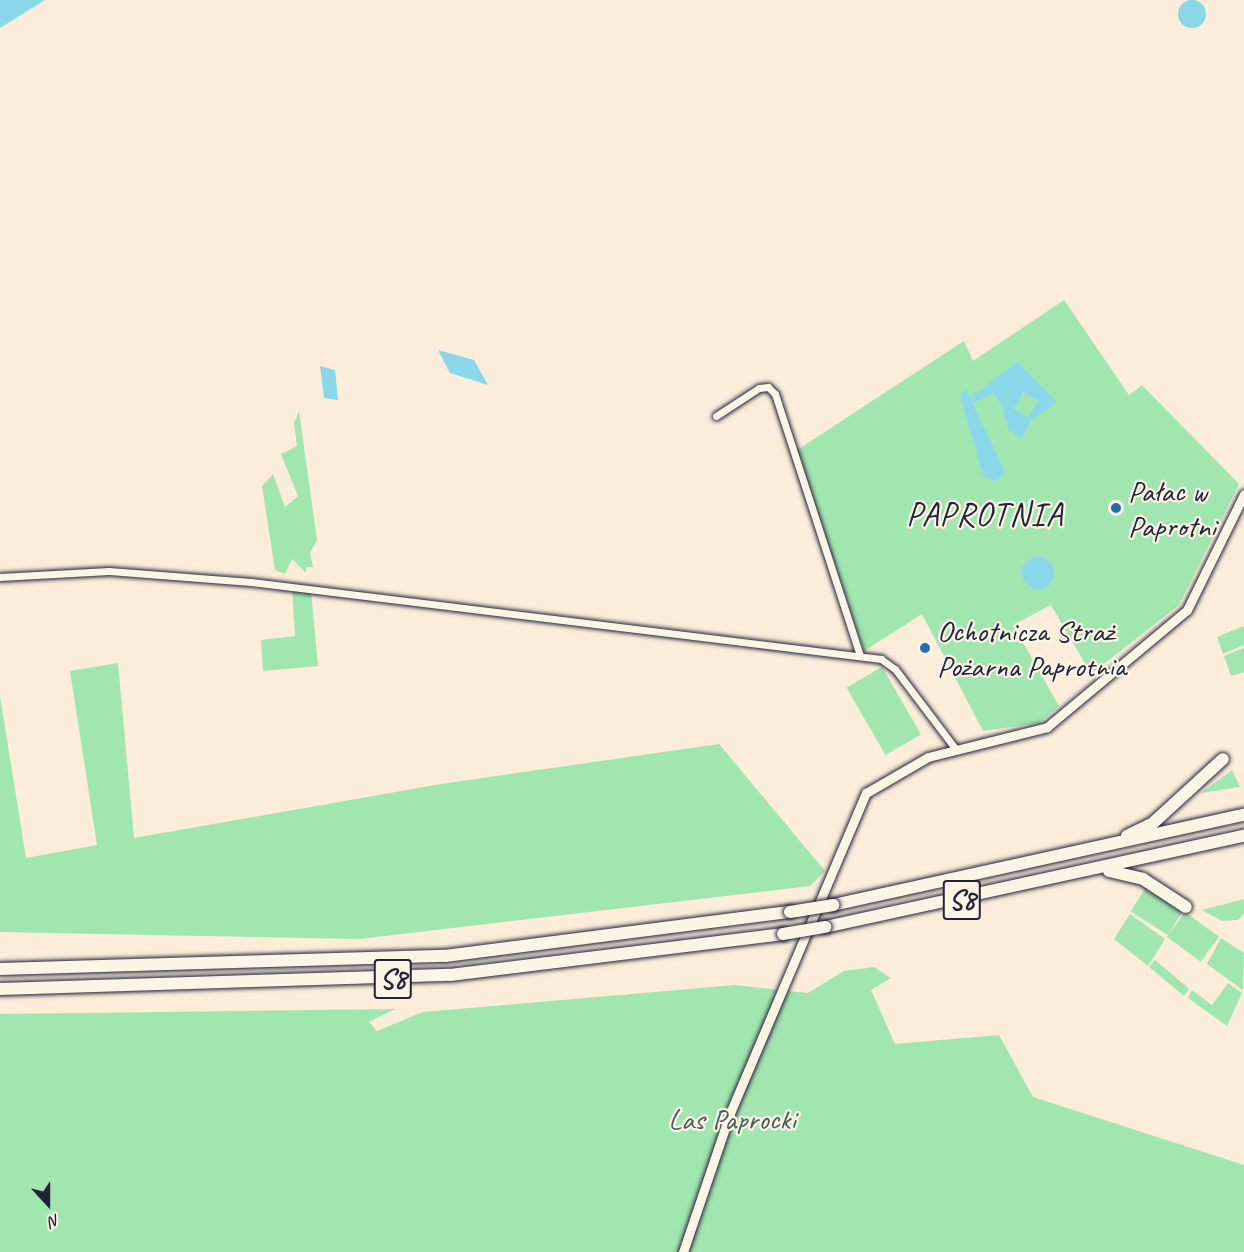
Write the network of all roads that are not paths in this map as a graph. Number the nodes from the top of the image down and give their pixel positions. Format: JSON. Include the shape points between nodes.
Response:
{"nodes":[{"id":1,"x":716,"y":416,"type":"dead end"},
{"id":2,"x":1244,"y":494,"type":"edge"},
{"id":3,"x":0,"y":577,"type":"edge"},
{"id":4,"x":860,"y":655,"type":"junction"},
{"id":5,"x":954,"y":747,"type":"junction"},
{"id":6,"x":1223,"y":759,"type":"dead end"},
{"id":7,"x":1244,"y":815,"type":"edge"},
{"id":8,"x":1244,"y":836,"type":"edge"},
{"id":9,"x":1087,"y":852,"type":"junction"},
{"id":10,"x":1098,"y":870,"type":"junction"},
{"id":11,"x":1186,"y":907,"type":"dead end"},
{"id":12,"x":0,"y":969,"type":"edge"},
{"id":13,"x":0,"y":989,"type":"edge"},
{"id":14,"x":683,"y":1252,"type":"edge"}],
"edges":[{"from":1,"to":4,"type":"street","via":[[759,388],[768,387],[775,394]]},
{"from":2,"to":5,"type":"street","via":[[1187,610],[1047,727]]},
{"from":3,"to":4,"type":"street","via":[[119,571],[240,581]]},
{"from":4,"to":5,"type":"street","via":[[881,659],[896,669]]},
{"from":5,"to":14,"type":"street","via":[[885,778],[863,799],[730,1113]]},
{"from":6,"to":9,"type":"highway","via":[[1152,824]]},
{"from":7,"to":9,"type":"highway","number":"S8"},
{"from":8,"to":10,"type":"highway","number":"S8"},
{"from":9,"to":12,"type":"highway","number":"S8","bridge":true,"via":[[790,912],[445,956]]},
{"from":10,"to":11,"type":"highway","via":[[1143,879]]},
{"from":10,"to":13,"type":"highway","number":"S8","bridge":true,"via":[[783,934],[450,975]]}]}
